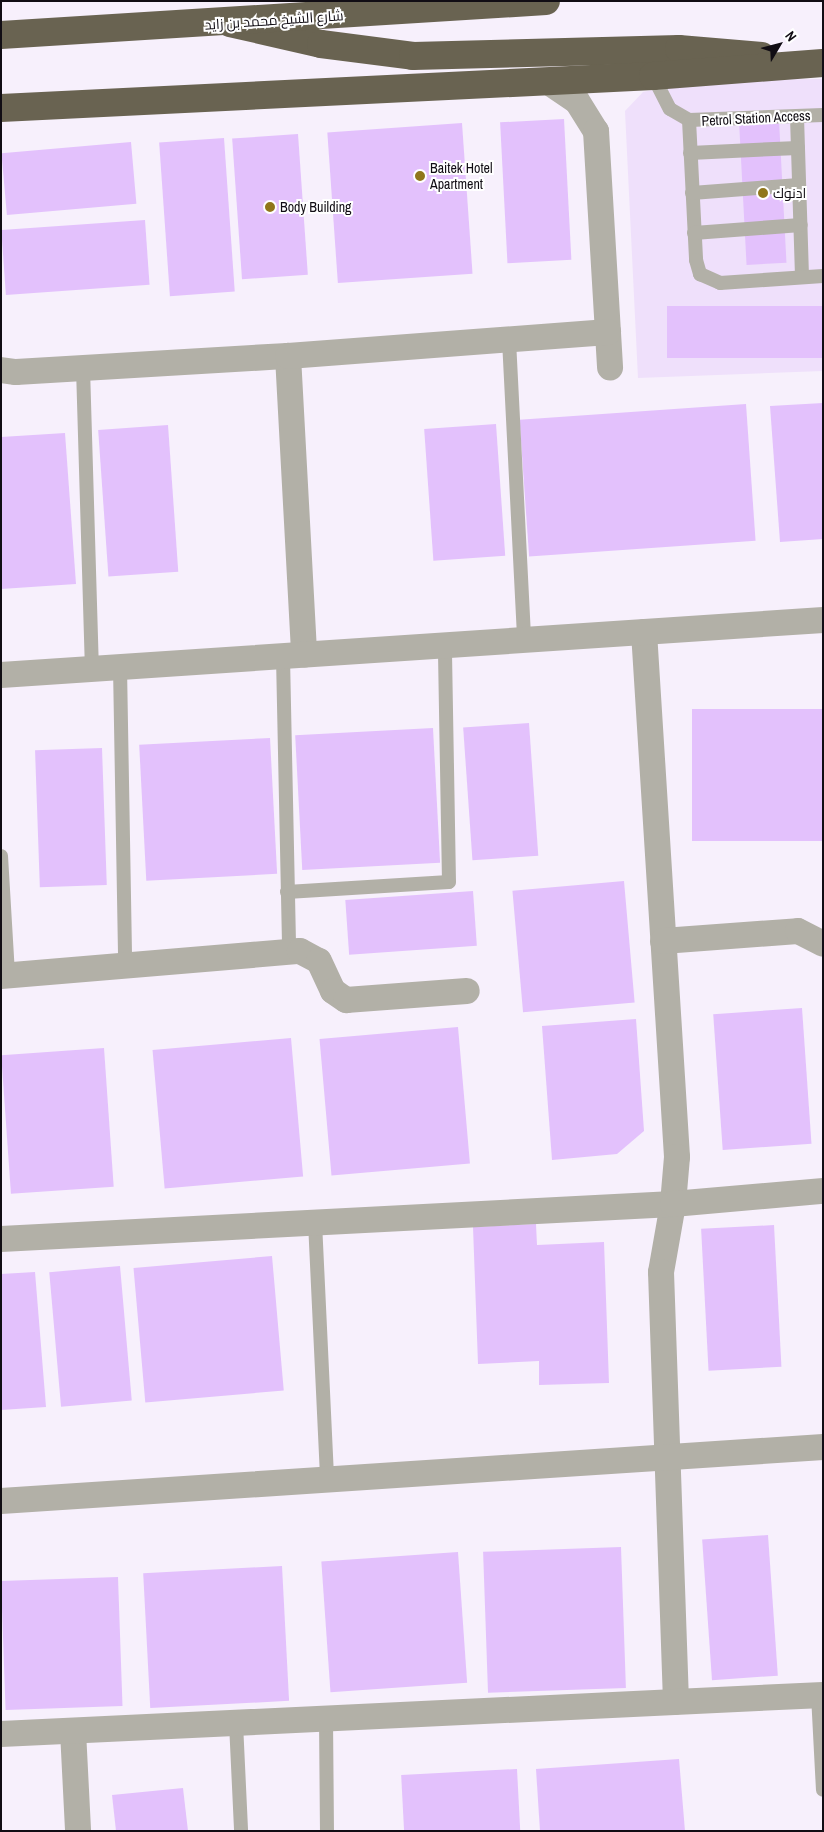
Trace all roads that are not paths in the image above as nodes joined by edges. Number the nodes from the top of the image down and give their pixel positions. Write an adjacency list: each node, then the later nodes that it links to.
1 (546, 1): 2 (highway, شارع الشيخ محمد بن زايد)
2 (230, 23): 3 (highway, شارع الشيخ محمد بن زايد); 4 (highway)
3 (1, 35)
4 (818, 64): 5 (highway)
5 (652, 76): 6 (highway); 10 (lane, Petrol Station Access)
6 (547, 81): 7 (highway); 19 (street)
7 (1, 108)
8 (823, 116): 9 (lane, Petrol Station Access)
9 (797, 117): 10 (lane, Petrol Station Access); 11 (lane)
10 (689, 120): 12 (lane)
11 (798, 148): 12 (lane); 13 (lane)
12 (690, 153): 14 (lane)
13 (799, 184): 14 (lane); 15 (lane)
14 (692, 193): 16 (lane)
15 (800, 224): 16 (lane); 18 (lane)
16 (694, 233): 18 (lane)
17 (823, 276): 18 (lane)
18 (802, 277)
19 (608, 332): 20 (street); 23 (street)
20 (509, 340): 21 (street); 27 (lane)
21 (288, 356): 22 (street); 29 (street)
22 (83, 368): 24 (street); 31 (lane)
23 (610, 368)
24 (1, 370)
25 (823, 620): 26 (street)
26 (644, 632): 27 (street); 35 (street)
27 (524, 640): 28 (street)
28 (446, 646): 29 (street); 34 (lane)
29 (293, 656): 30 (street); 34 (lane)
30 (120, 667): 31 (street); 38 (lane)
31 (92, 669): 32 (street)
32 (1, 675)
33 (1, 856): 39 (lane)
34 (288, 892): 37 (lane)
35 (663, 941): 36 (street); 43 (street)
36 (823, 944)
37 (289, 951): 38 (street); 40 (street)
38 (125, 965): 39 (street)
39 (4, 975)
40 (467, 991)
41 (823, 1191): 42 (street); 43 (street)
42 (823, 1199)
43 (673, 1204): 44 (street); 47 (street)
44 (315, 1222): 45 (street); 48 (lane)
45 (1, 1239)
46 (823, 1446): 47 (street)
47 (666, 1458): 48 (street); 51 (street)
48 (327, 1480): 49 (street)
49 (1, 1501)
50 (820, 1695): 51 (street); 56 (lane)
51 (676, 1702): 52 (street)
52 (326, 1718): 53 (street); 59 (lane)
53 (236, 1723): 54 (street); 58 (lane)
54 (73, 1731): 55 (street); 57 (street)
55 (1, 1734)
56 (823, 1790)
57 (78, 1831)
58 (241, 1831)
59 (327, 1831)

